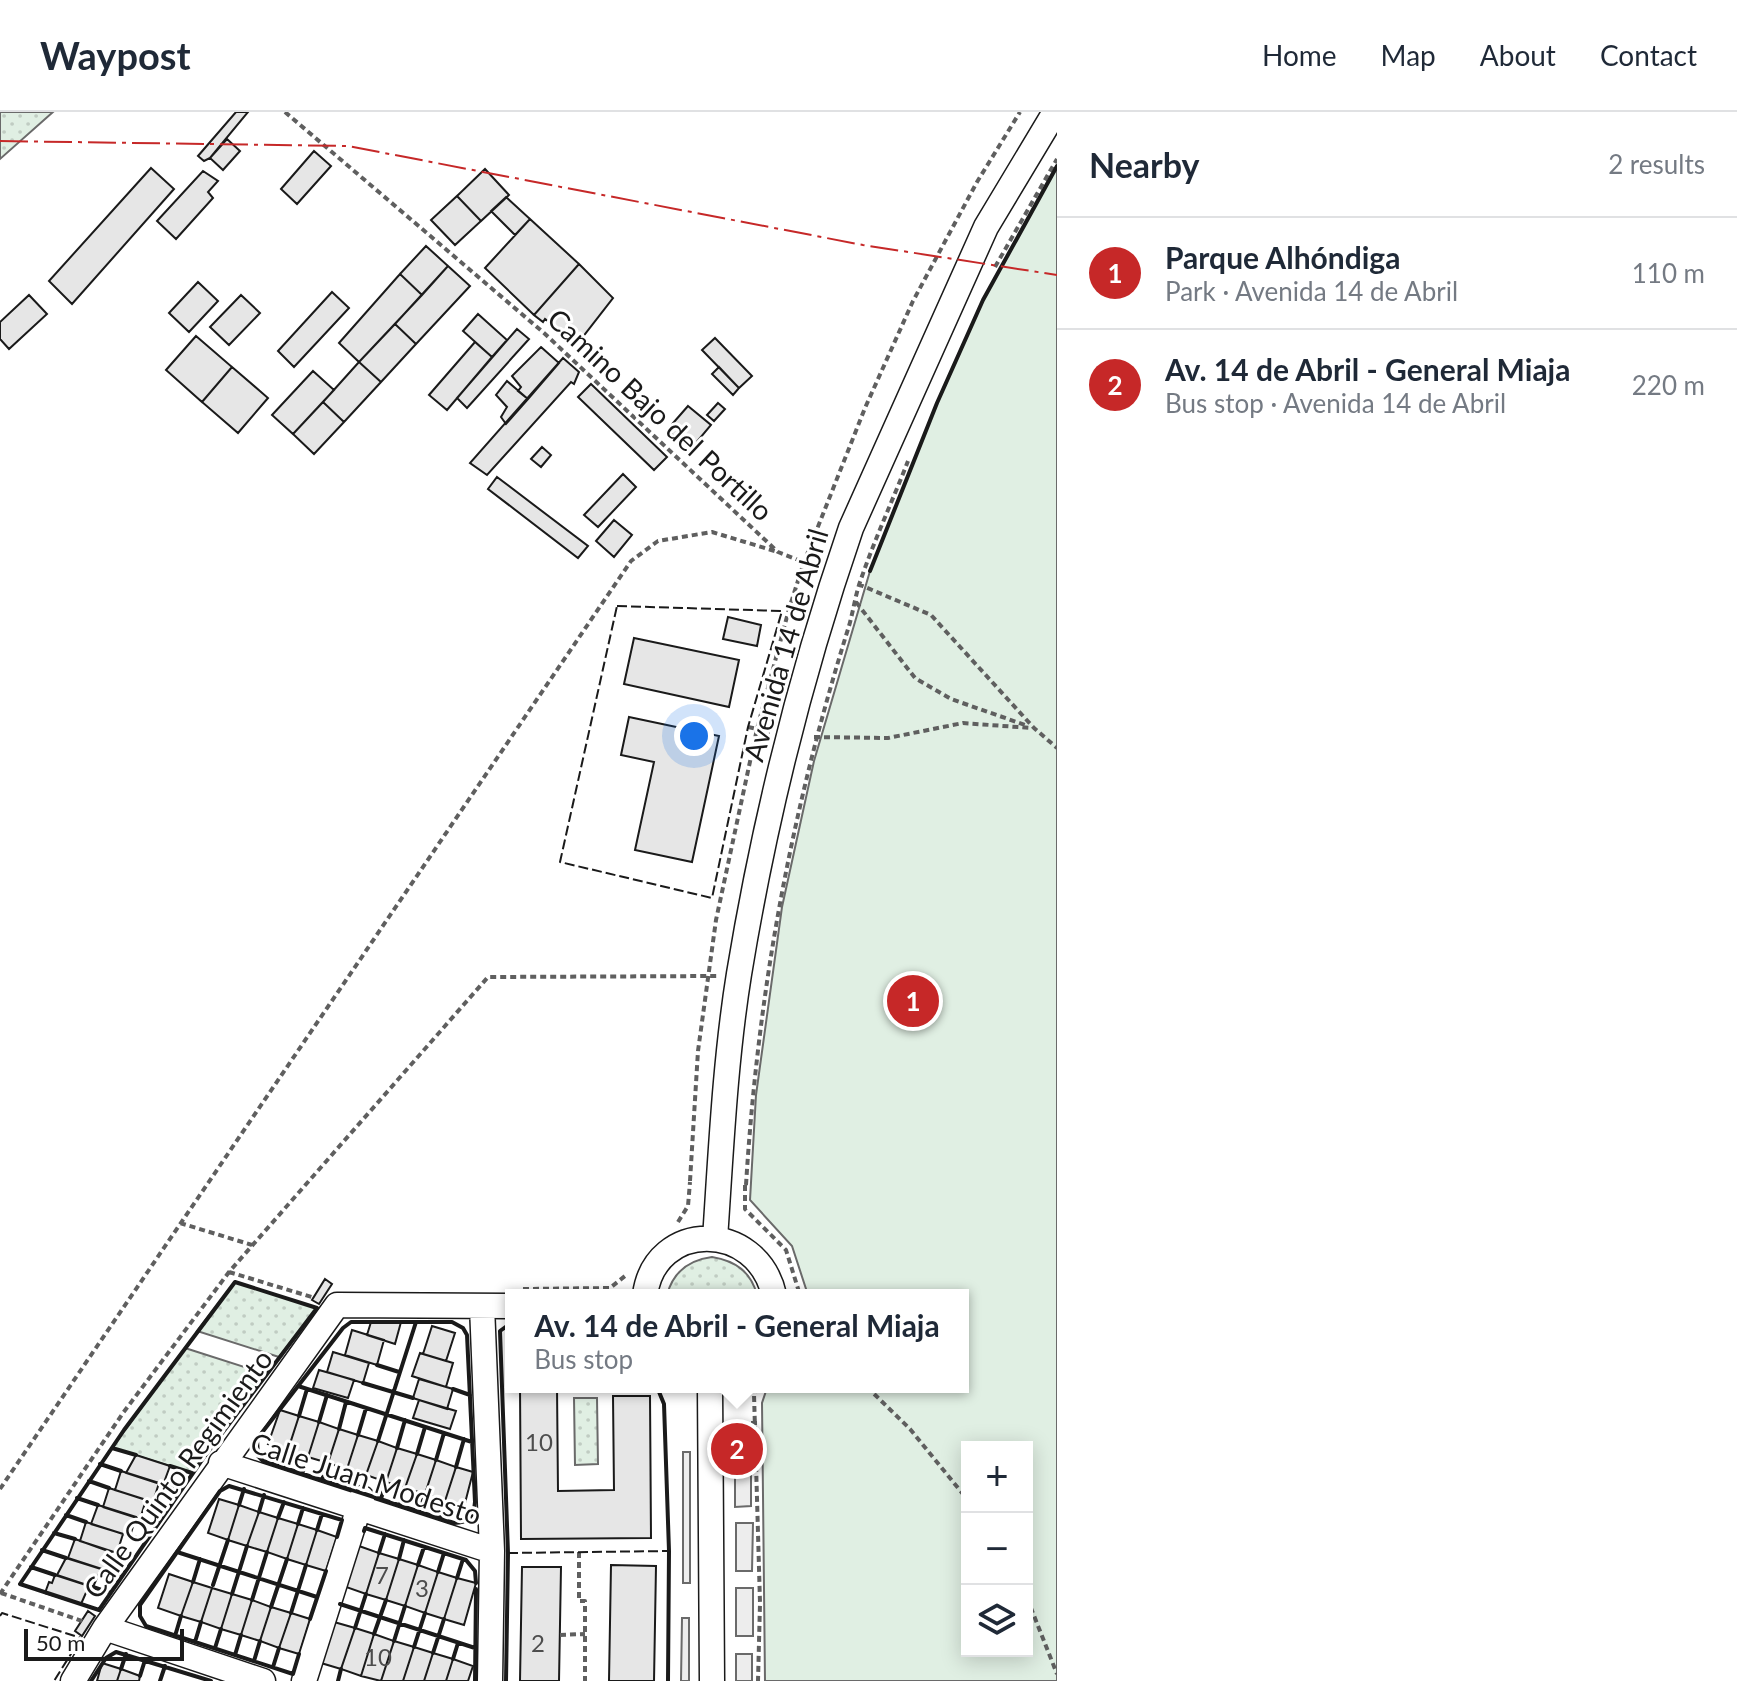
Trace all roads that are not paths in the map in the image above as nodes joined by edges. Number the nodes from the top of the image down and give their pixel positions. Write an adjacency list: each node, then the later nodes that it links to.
1 (1055, 112): 2 (street, Avenida 14 de Abril)
2 (715, 1239): 3 (street); 4 (street)
3 (646, 1289)
4 (772, 1289)
5 (505, 1300): 6 (street)
6 (482, 1306): 8 (street, Calle Quinto Regimiento); 10 (street)
7 (710, 1393): 16 (street)
8 (221, 1463): 9 (street, Calle Juan Modesto); 11 (street, Calle Quinto Regimiento)
9 (361, 1504): 10 (street, Calle Juan Modesto); 14 (street)
10 (492, 1551): 15 (street)
11 (105, 1628): 12 (street, Calle Quinto Regimiento); 13 (street)
12 (73, 1681)
13 (263, 1681)
14 (304, 1681)
15 (490, 1681)
16 (712, 1681)

